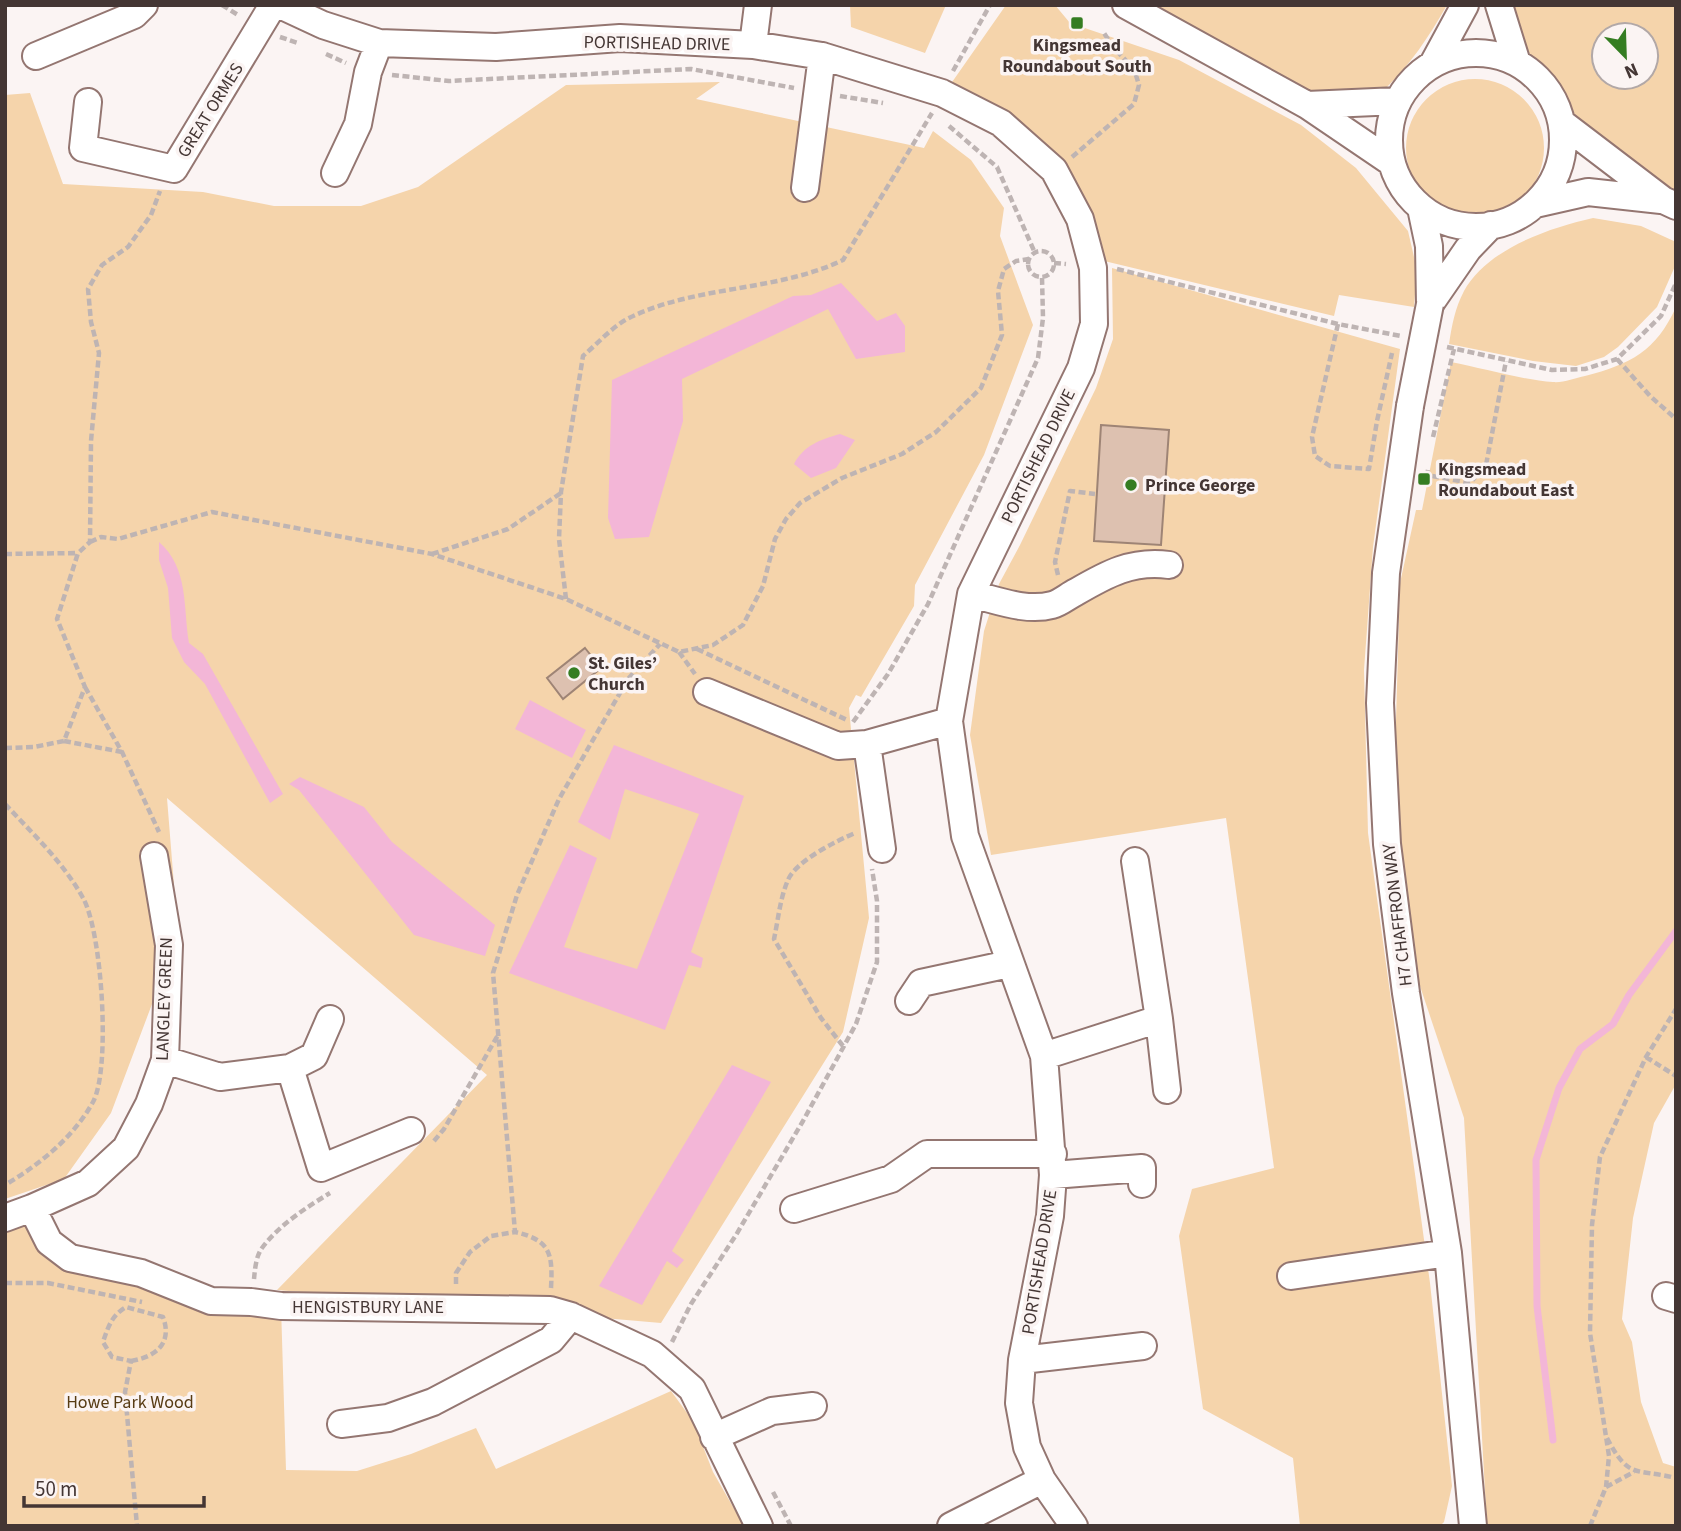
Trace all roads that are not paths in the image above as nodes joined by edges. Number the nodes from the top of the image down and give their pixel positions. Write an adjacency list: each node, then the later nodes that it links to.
1 (144, 5): 11 (street)
2 (273, 5): 16 (street, GREAT ORMES)
3 (280, 5): 8 (street, PORTISHEAD DRIVE)
4 (758, 5): 10 (street)
5 (1126, 5): 17 (street)
6 (1465, 5): 14 (street)
7 (1500, 5): 13 (street)
8 (327, 15): 9 (street, PORTISHEAD DRIVE)
9 (379, 43): 10 (street, PORTISHEAD DRIVE); 20 (street)
10 (753, 45): 12 (street, PORTISHEAD DRIVE)
11 (36, 56)
12 (822, 57): 21 (street); 28 (street, PORTISHEAD DRIVE)
13 (1517, 63): 14 (street); 18 (street)
14 (1433, 64): 15 (street)
15 (1398, 101): 17 (street); 19 (street)
16 (88, 102)
17 (1307, 105): 19 (street)
18 (1562, 123): 22 (street); 23 (street)
19 (1391, 162): 24 (street)
20 (335, 173)
21 (805, 188)
22 (1669, 203): 23 (street)
23 (1535, 204): 25 (street)
24 (1421, 208): 25 (street); 26 (street, H7 CHAFFRON WAY)
25 (1491, 225): 26 (street, H7 CHAFFRON WAY)
26 (1430, 304): 49 (street, H7 CHAFFRON WAY, bridge)
27 (1169, 565): 28 (street)
28 (971, 594): 30 (street, PORTISHEAD DRIVE)
29 (707, 692): 31 (street)
30 (949, 721): 31 (street); 35 (street, PORTISHEAD DRIVE)
31 (859, 737): 32 (street)
32 (873, 848)
33 (154, 856): 40 (street, LANGLEY GREEN)
34 (1135, 861): 38 (street)
35 (1009, 964): 36 (street); 39 (street, PORTISHEAD DRIVE)
36 (909, 1001)
37 (330, 1019): 41 (street)
38 (1159, 1020): 39 (street); 42 (street)
39 (1044, 1056): 44 (street, PORTISHEAD DRIVE)
40 (165, 1060): 41 (street); 46 (street, LANGLEY GREEN)
41 (290, 1068): 43 (street)
42 (1167, 1090)
43 (411, 1130)
44 (1053, 1164): 45 (street); 47 (street); 53 (street, PORTISHEAD DRIVE)
45 (1142, 1184)
46 (32, 1208): 48 (street); 51 (street, HENGISTBURY LANE)
47 (794, 1209)
48 (5, 1218)
49 (1448, 1253): 50 (street); 61 (street, H7 CHAFFRON WAY)
50 (1291, 1276)
51 (561, 1313): 55 (street); 56 (street, HENGISTBURY LANE)
52 (1143, 1346): 53 (street)
53 (1022, 1360): 57 (street, PORTISHEAD DRIVE)
54 (814, 1408): 56 (street)
55 (341, 1424)
56 (714, 1437): 58 (street, HENGISTBURY LANE)
57 (1042, 1479): 59 (street); 60 (street, PORTISHEAD DRIVE)
58 (759, 1526)
59 (951, 1526)
60 (1074, 1526)
61 (1473, 1526)

